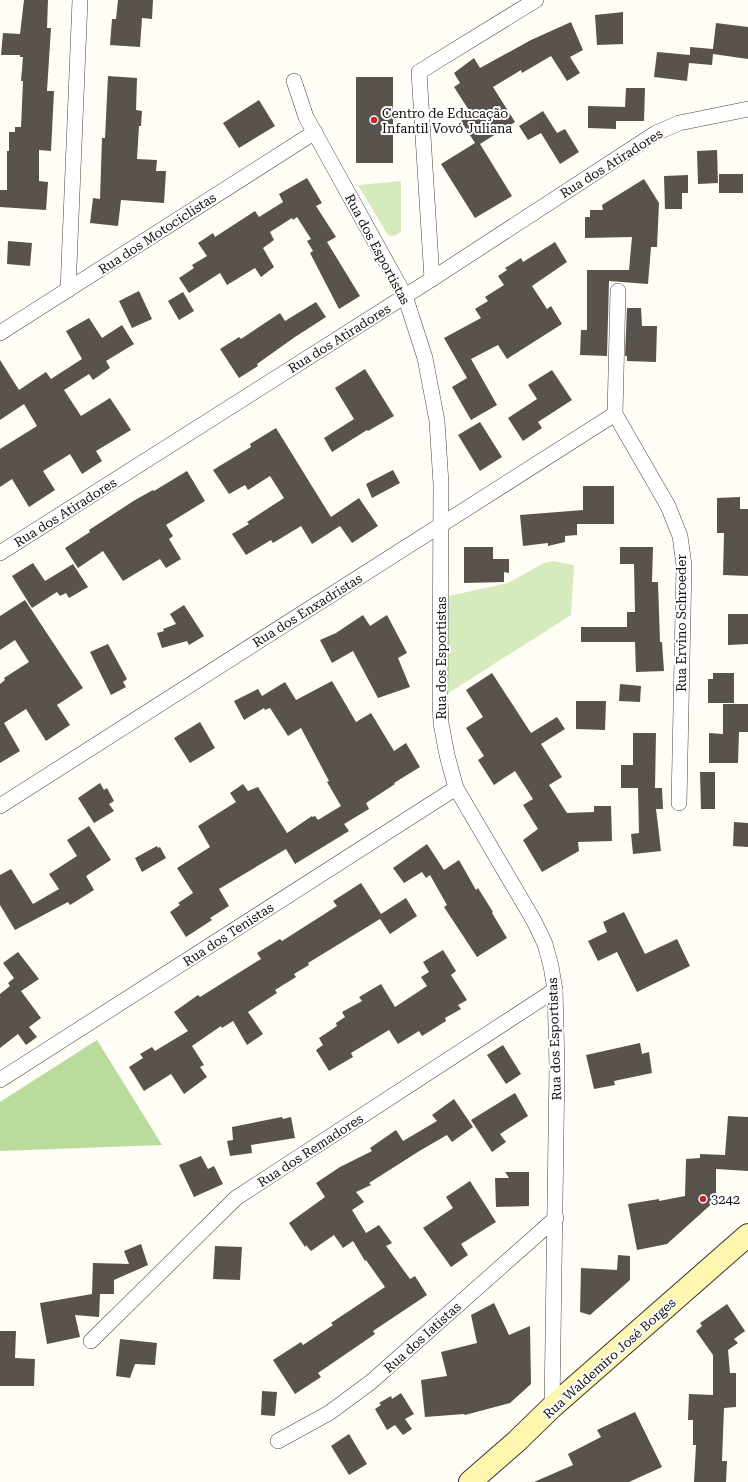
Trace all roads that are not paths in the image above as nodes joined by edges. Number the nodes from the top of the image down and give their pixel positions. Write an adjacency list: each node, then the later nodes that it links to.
1 (80, 0): 7 (street)
2 (536, 0): 6 (street)
3 (294, 82): 5 (street, Rua dos Esportistas)
4 (748, 109): 6 (street, Rua dos Atiradores)
5 (315, 132): 7 (street, Rua dos Motociclistas); 9 (street, Rua dos Esportistas)
6 (432, 279): 9 (street, Rua dos Atiradores)
7 (68, 290): 10 (street, Rua dos Motociclistas)
8 (618, 291): 11 (street)
9 (405, 296): 12 (street, Rua dos Esportistas); 13 (street, Rua dos Atiradores)
10 (0, 333)
11 (615, 414): 12 (street, Rua dos Enxadristas); 15 (street, Rua Ervino Schroeder)
12 (442, 524): 14 (street, Rua dos Esportistas); 16 (street, Rua dos Enxadristas)
13 (0, 554)
14 (456, 788): 17 (street, Rua dos Esportistas); 18 (street, Rua dos Tenistas)
15 (679, 803)
16 (0, 806)
17 (555, 990): 19 (street, Rua dos Esportistas); 21 (street, Rua dos Remadores)
18 (0, 1080)
19 (556, 1218): 22 (street, Rua dos Esportistas); 23 (street, Rua dos Iatistas)
20 (748, 1235): 22 (main road, Rua Waldemiro José Borges)
21 (90, 1342)
22 (552, 1408): 24 (main road, Rua Waldemiro José Borges)
23 (278, 1441)
24 (470, 1482)

